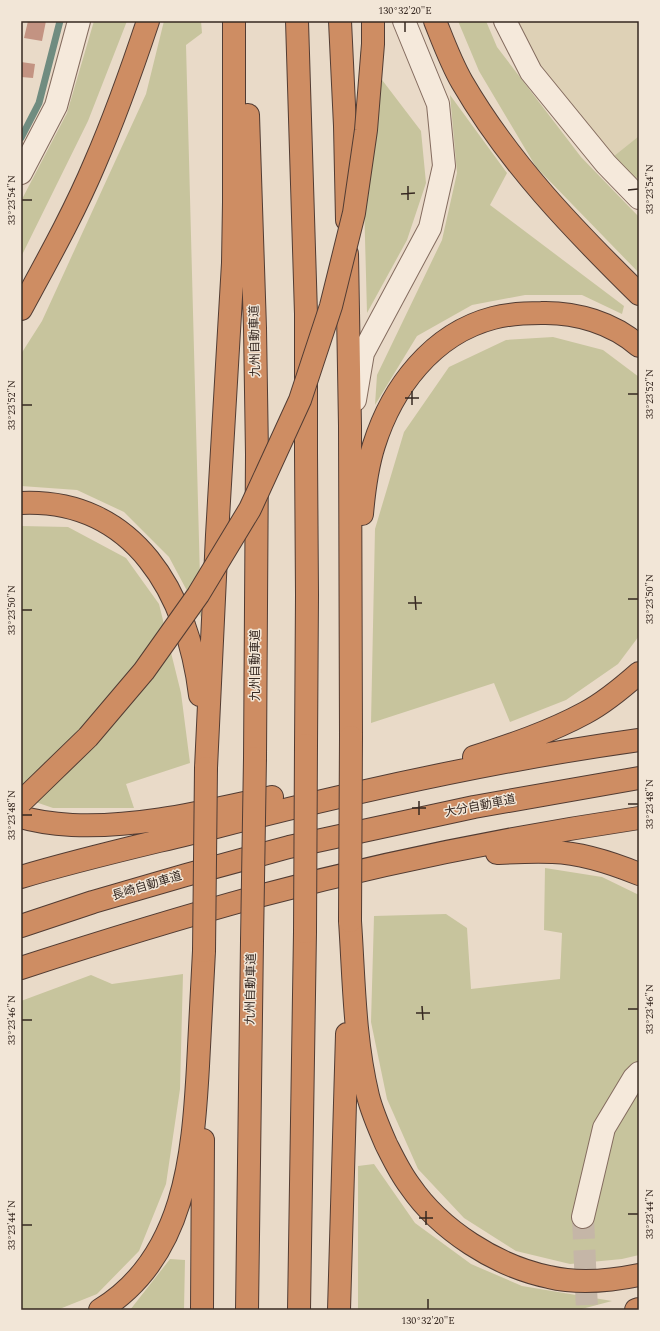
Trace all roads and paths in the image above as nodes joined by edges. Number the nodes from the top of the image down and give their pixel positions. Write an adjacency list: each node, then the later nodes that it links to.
1 (79, 21): 11 (street)
2 (148, 21): 14 (highway)
3 (234, 21): 23 (highway)
4 (245, 21): 48 (highway, 九州自動車道, bridge)
5 (297, 21): 49 (highway, bridge)
6 (340, 21): 16 (highway)
7 (373, 21): 26 (highway, bridge)
8 (404, 21): 16 (street)
9 (435, 21): 13 (highway)
10 (505, 21): 12 (street)
11 (21, 173)
12 (639, 198)
13 (639, 294)
14 (21, 309)
15 (639, 346): 20 (highway)
16 (350, 426): 20 (highway)
17 (21, 503): 23 (highway)
18 (639, 673): 22 (highway)
19 (639, 726): 22 (highway)
20 (351, 737): 36 (highway, bridge)
21 (639, 740): 25 (highway)
22 (490, 752): 25 (highway); 27 (highway)
23 (206, 768): 39 (highway, bridge)
24 (639, 778): 30 (highway, 大分自動車道)
25 (388, 785): 29 (highway)
26 (21, 802)
27 (21, 817)
28 (639, 818): 31 (highway)
29 (129, 849): 32 (highway); 34 (highway)
30 (275, 851): 37 (highway, 長崎自動車道)
31 (420, 857): 35 (highway); 38 (highway)
32 (21, 871)
33 (639, 874): 35 (highway)
34 (21, 877)
35 (263, 904): 38 (highway); 41 (highway)
36 (350, 921): 44 (highway); 50 (highway)
37 (21, 926)
38 (82, 948): 40 (highway)
39 (204, 951): 46 (highway); 47 (highway)
40 (21, 968)
41 (21, 980)
42 (639, 1073): 43 (street)
43 (583, 1217)
44 (639, 1275)
45 (639, 1309): 51 (highway)
46 (100, 1310)
47 (202, 1310)
48 (247, 1310)
49 (299, 1310)
50 (339, 1310)
51 (636, 1310)

